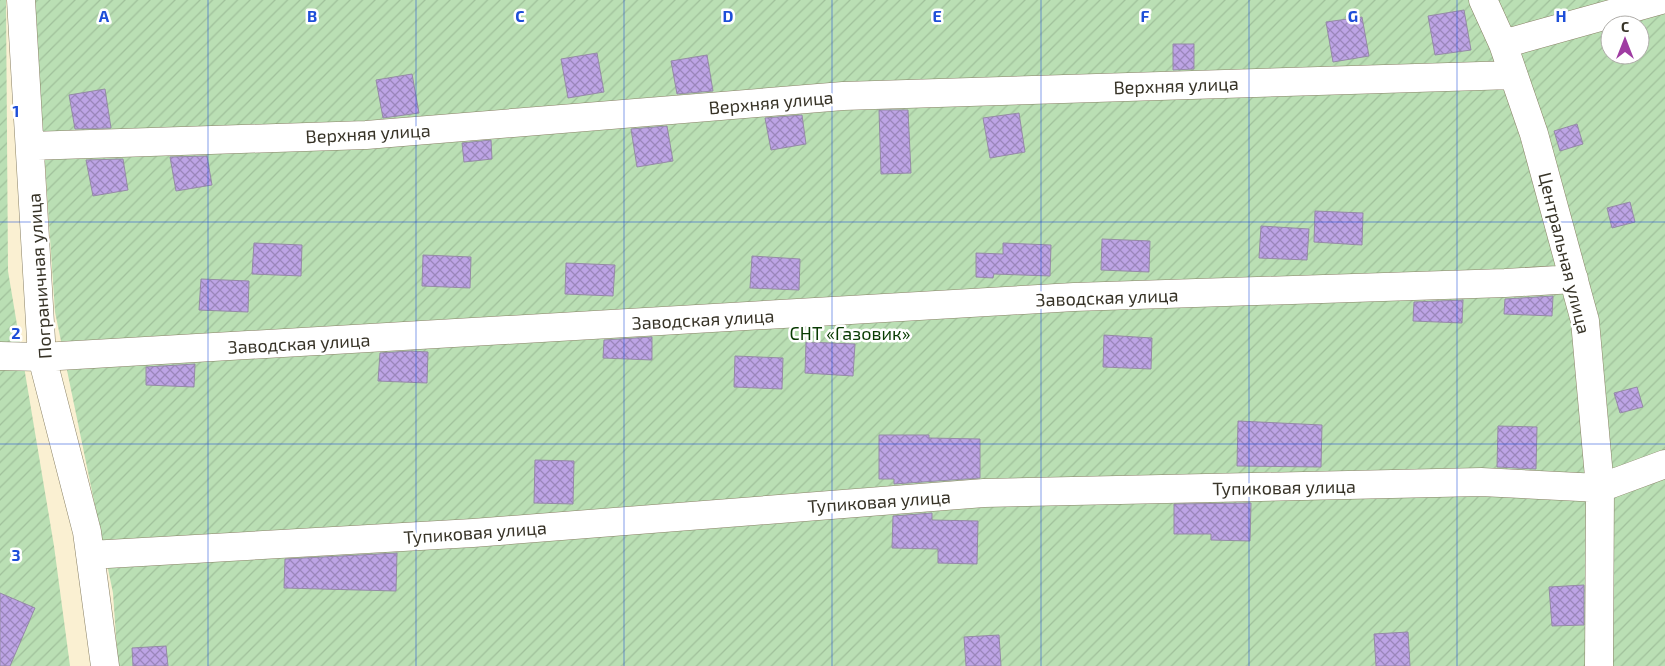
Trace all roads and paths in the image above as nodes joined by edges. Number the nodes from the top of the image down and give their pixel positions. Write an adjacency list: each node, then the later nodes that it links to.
1 (21, 0): 6 (street, Пограничная улица)
2 (1482, 0): 4 (street, Центральная улица)
3 (1661, 0): 4 (street)
4 (1502, 44): 5 (street, Центральная улица)
5 (1513, 75): 6 (street, Верхняя улица); 7 (street, Центральная улица)
6 (30, 146): 9 (street, Пограничная улица)
7 (1574, 279): 9 (street, Заводская улица); 11 (street, Центральная улица)
8 (0, 356): 9 (street, Заводская улица)
9 (42, 358): 12 (street, Пограничная улица)
10 (1665, 464): 11 (street, Тупиковая улица)
11 (1600, 488): 12 (street, Тупиковая улица); 14 (street, Центральная улица)
12 (90, 555): 13 (street, Пограничная улица)
13 (105, 666)
14 (1599, 666)

